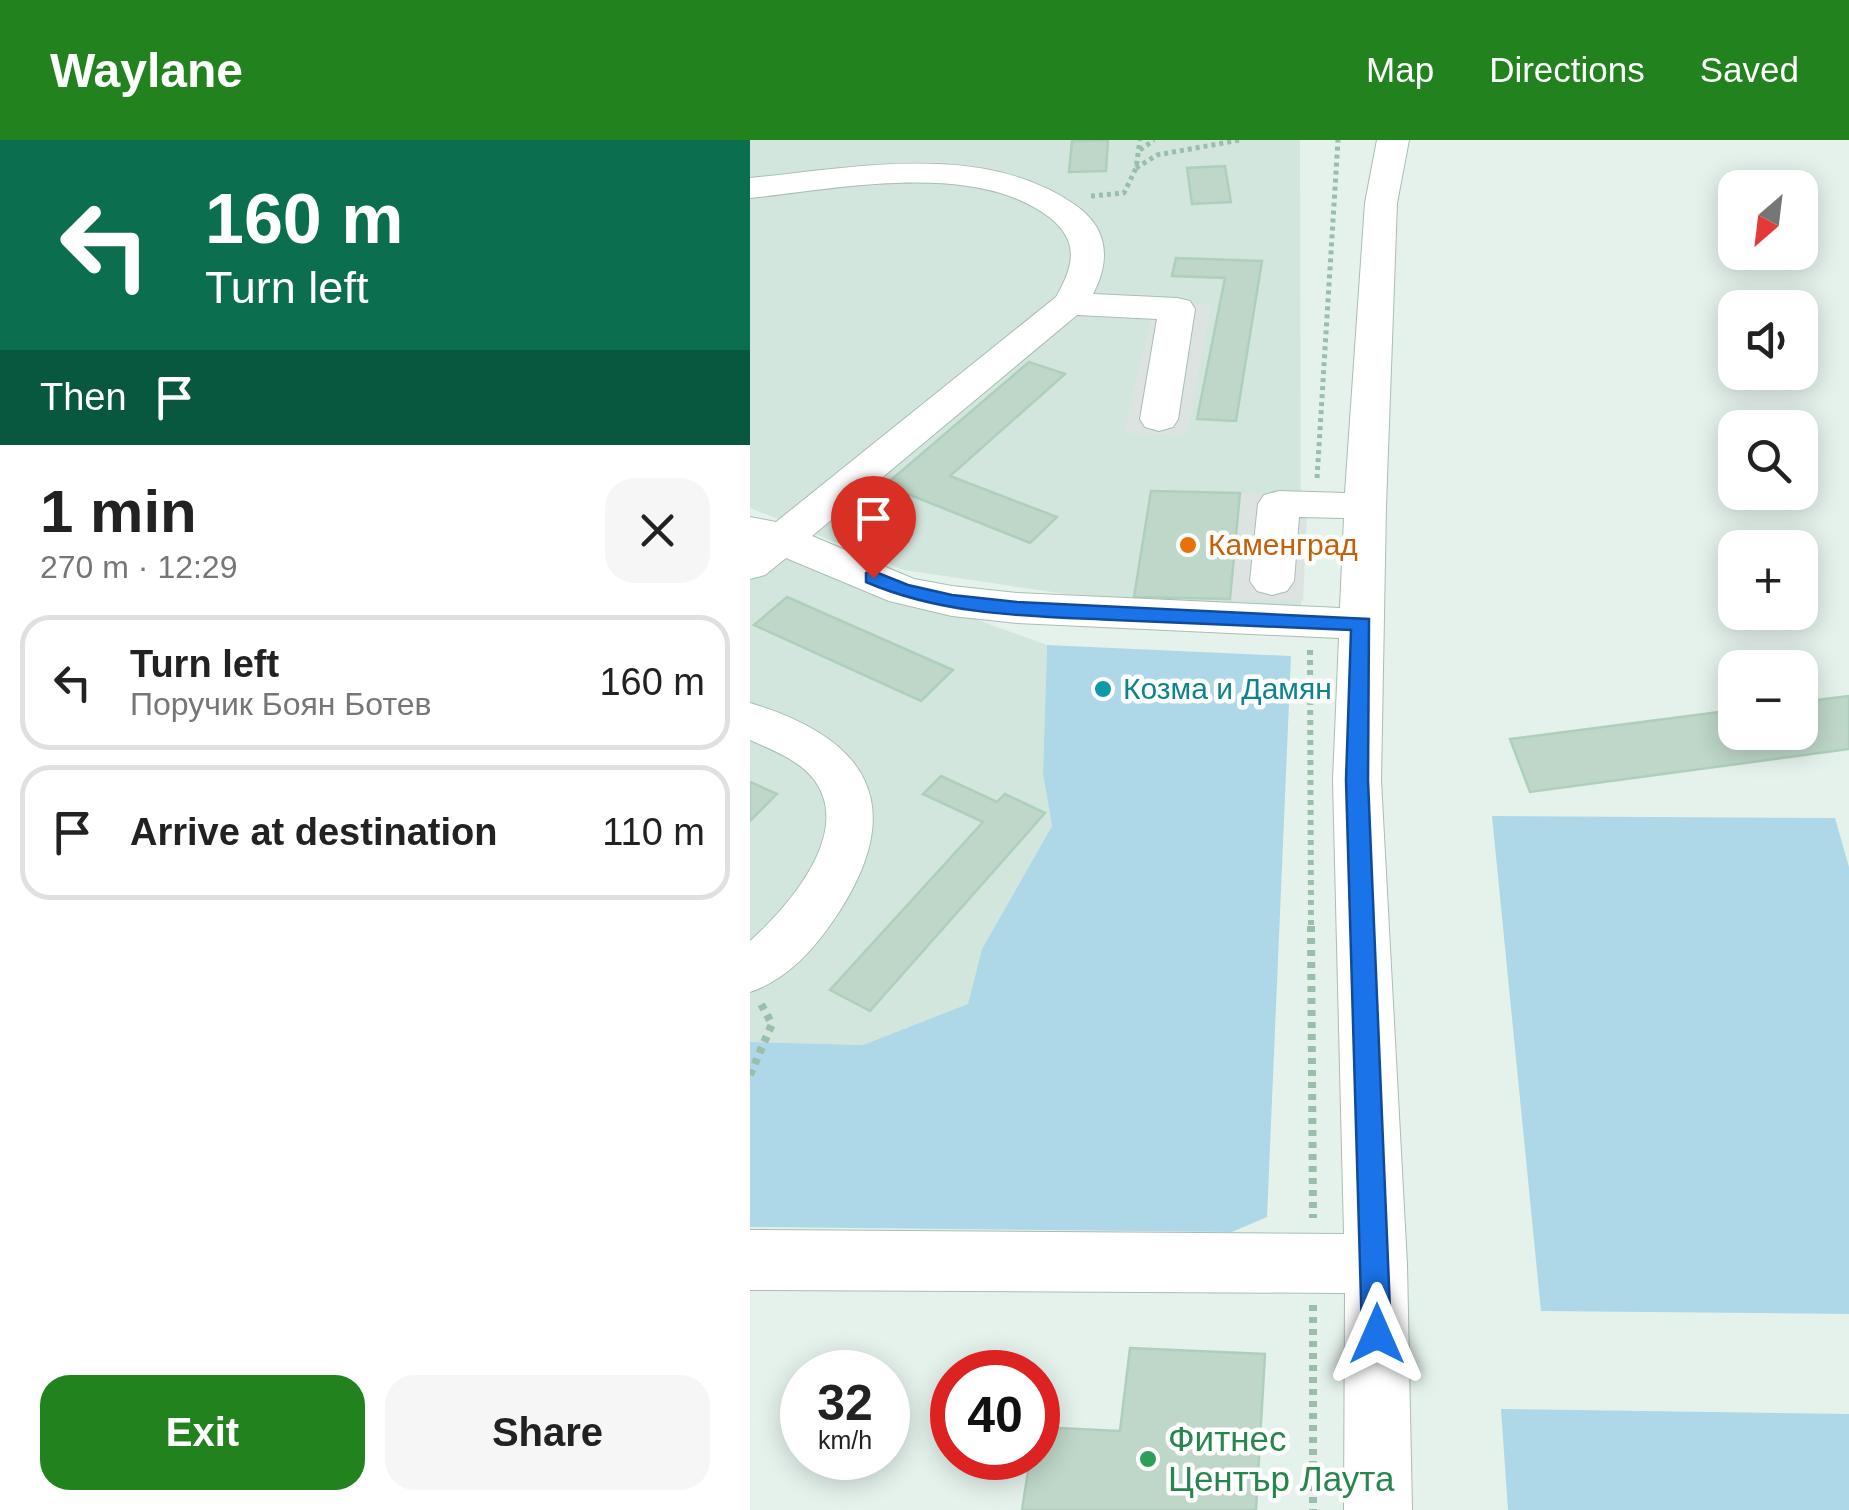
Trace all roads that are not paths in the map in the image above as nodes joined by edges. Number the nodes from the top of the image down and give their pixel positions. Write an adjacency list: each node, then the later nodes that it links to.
1 (920, 140): 4 (street)
2 (1370, 140): 6 (street)
3 (1393, 140): 6 (street)
4 (916, 176): 5 (street); 7 (street)
5 (750, 188)
6 (1381, 203): 9 (street)
7 (1069, 304): 8 (street); 10 (street)
8 (1160, 420)
9 (1365, 506): 11 (street); 12 (street)
10 (761, 544): 12 (street)
11 (1272, 581)
12 (1362, 624): 16 (street)
13 (750, 720): 14 (street)
14 (751, 979)
15 (750, 1260): 16 (street)
16 (1376, 1264): 17 (street)
17 (1378, 1510)

